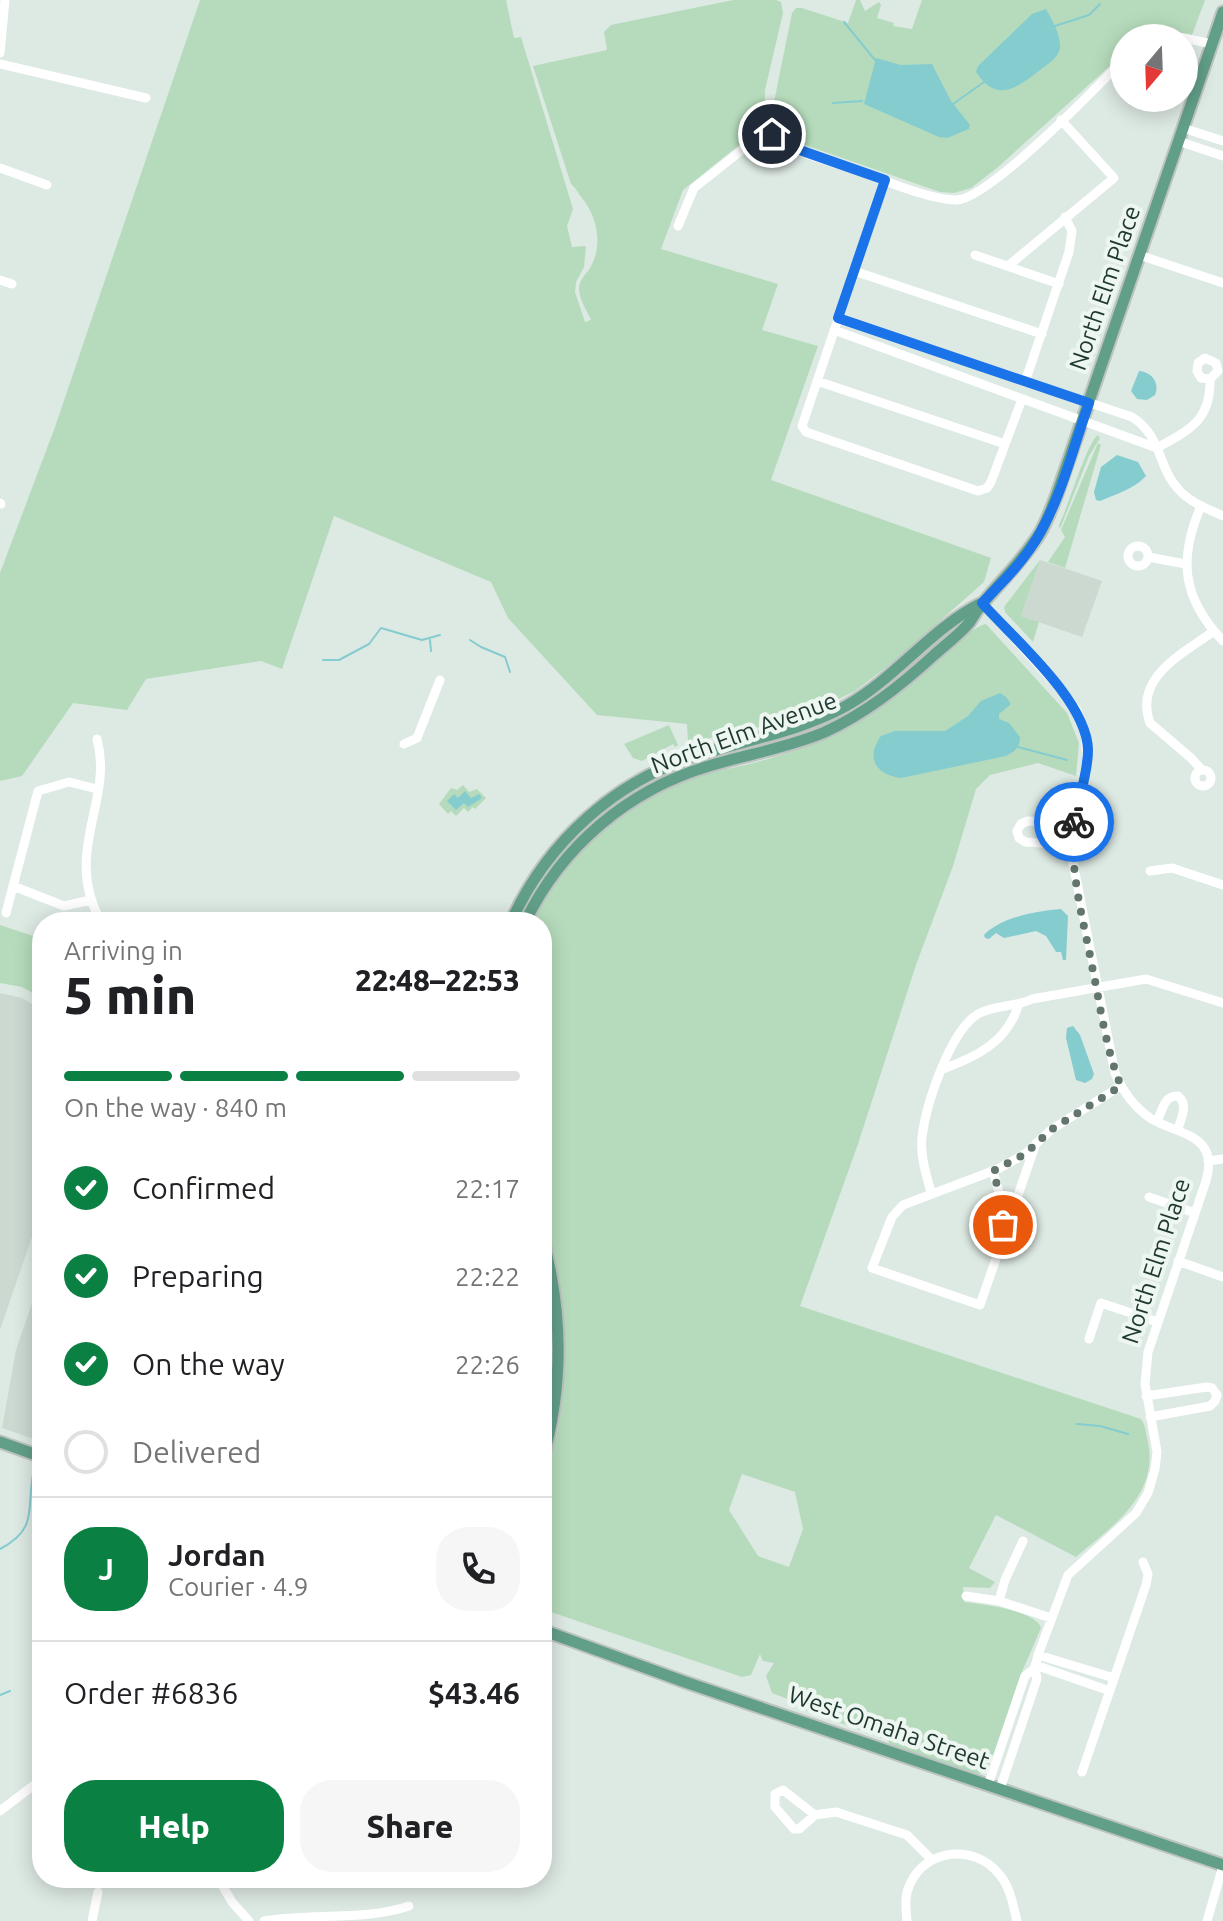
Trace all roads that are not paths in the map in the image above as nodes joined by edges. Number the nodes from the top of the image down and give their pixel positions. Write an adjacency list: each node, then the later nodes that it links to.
1 (5, 0): 5 (street)
2 (1223, 12): 4 (main road, North Elm Place)
3 (1198, 41): 4 (street)
4 (1212, 44): 10 (main road, North Elm Place)
5 (0, 53)
6 (0, 64): 8 (street)
7 (1110, 73): 9 (street)
8 (146, 98)
9 (1061, 120): 15 (street); 17 (street)
10 (1183, 128): 11 (main road, North Elm Place); 12 (street)
11 (1178, 141): 13 (street); 20 (main road, North Elm Place)
12 (1223, 141)
13 (1223, 156)
14 (0, 168): 16 (street)
15 (885, 180): 18 (street); 22 (street)
16 (47, 185)
17 (1065, 217): 21 (street); 26 (street)
18 (678, 226)
19 (975, 255): 21 (street)
20 (1139, 255): 24 (street); 34 (main road, North Elm Place)
21 (1008, 266): 26 (street)
22 (854, 271): 27 (street); 29 (street)
23 (0, 280): 25 (street)
24 (1223, 283)
25 (12, 284)
26 (1059, 284): 29 (street)
27 (838, 318): 28 (street); 32 (street)
28 (834, 330): 31 (street); 33 (street)
29 (1042, 334): 32 (street)
30 (1210, 379): 37 (street)
31 (817, 381): 36 (street); 36 (street)
32 (1025, 382): 34 (street)
33 (1022, 399): 35 (street); 36 (street)
34 (1089, 403): 35 (main road, North Elm Place); 37 (street)
35 (1083, 420): 37 (street); 42 (main road, North Elm Place)
36 (1005, 444)
37 (1157, 448): 38 (street)
38 (1201, 506): 39 (street); 41 (street)
39 (1223, 516)
40 (1148, 557): 41 (street)
41 (1186, 564): 43 (street)
42 (982, 603): 49 (main road, North Elm Avenue); 51 (main road, North Elm Avenue); 52 (street, North Elm Place)
43 (1214, 631): 44 (street); 48 (street)
44 (1223, 641)
45 (440, 680): 47 (street)
46 (97, 739): 50 (street)
47 (404, 744)
48 (1202, 770)
49 (634, 783): 51 (main road); 57 (main road, North Elm Avenue)
50 (97, 789): 56 (street); 59 (street)
51 (641, 795): 58 (main road, North Elm Avenue)
52 (1074, 825): 53 (street, North Elm Place); 53 (street)
53 (1072, 845): 64 (street, North Elm Place)
54 (1150, 871): 55 (street)
55 (1223, 885)
56 (13, 886): 59 (street); 63 (street)
57 (528, 889): 58 (main road); 61 (main road, North Elm Avenue)
58 (539, 896): 62 (main road, North Elm Avenue)
59 (91, 900): 60 (street)
60 (96, 912)
61 (516, 912)
62 (530, 912)
63 (6, 913)
64 (1096, 987): 65 (street); 66 (street); 68 (street, North Elm Place)
65 (1223, 1003)
66 (1018, 1006): 67 (street); 67 (street)
67 (943, 1069): 75 (street)
68 (1121, 1086): 69 (street, North Elm Place); 71 (street)
69 (1157, 1122): 70 (street, North Elm Place); 70 (street)
70 (1178, 1129): 73 (street, North Elm Place)
71 (1036, 1143): 74 (street); 78 (street)
72 (1223, 1159): 73 (street)
73 (1208, 1161): 77 (street, North Elm Place)
74 (993, 1171): 75 (street); 78 (street)
75 (931, 1192): 78 (street)
76 (1149, 1197): 77 (street)
77 (1195, 1213): 79 (street, North Elm Place)
78 (1002, 1243)
79 (1178, 1261): 81 (street); 82 (street, North Elm Place)
80 (552, 1277): 86 (main road)
81 (1223, 1277)
82 (1158, 1322): 83 (street); 84 (street, North Elm Place)
83 (1089, 1339)
84 (1146, 1396): 85 (street, North Elm Place); 85 (street)
85 (1150, 1417): 93 (street, North Elm Place)
86 (552, 1418)
87 (0, 1442): 88 (main road)
88 (32, 1453)
89 (1023, 1541): 92 (street)
90 (1143, 1562): 96 (street)
91 (966, 1596): 92 (street)
92 (999, 1601): 93 (street)
93 (1051, 1618): 95 (street, North Elm Place)
94 (552, 1633): 100 (main road, West Omaha Street)
95 (1036, 1663): 96 (street); 97 (street); 100 (street, North Elm Place)
96 (1114, 1678): 97 (street)
97 (1110, 1691): 98 (street)
98 (1082, 1772)
99 (32, 1787): 101 (street)
100 (994, 1787): 104 (main road, West Omaha Street)
101 (0, 1811)
102 (815, 1815): 102 (street); 103 (street)
103 (934, 1859): 113 (street); 114 (street)
104 (1223, 1866): 107 (street)
105 (224, 1888): 111 (street)
106 (98, 1892): 110 (street)
107 (1210, 1905): 109 (street); 115 (street)
108 (409, 1906): 112 (street)
109 (1223, 1908)
110 (92, 1921)
111 (249, 1921)
112 (264, 1921)
113 (907, 1921)
114 (1017, 1921)
115 (1207, 1921)

